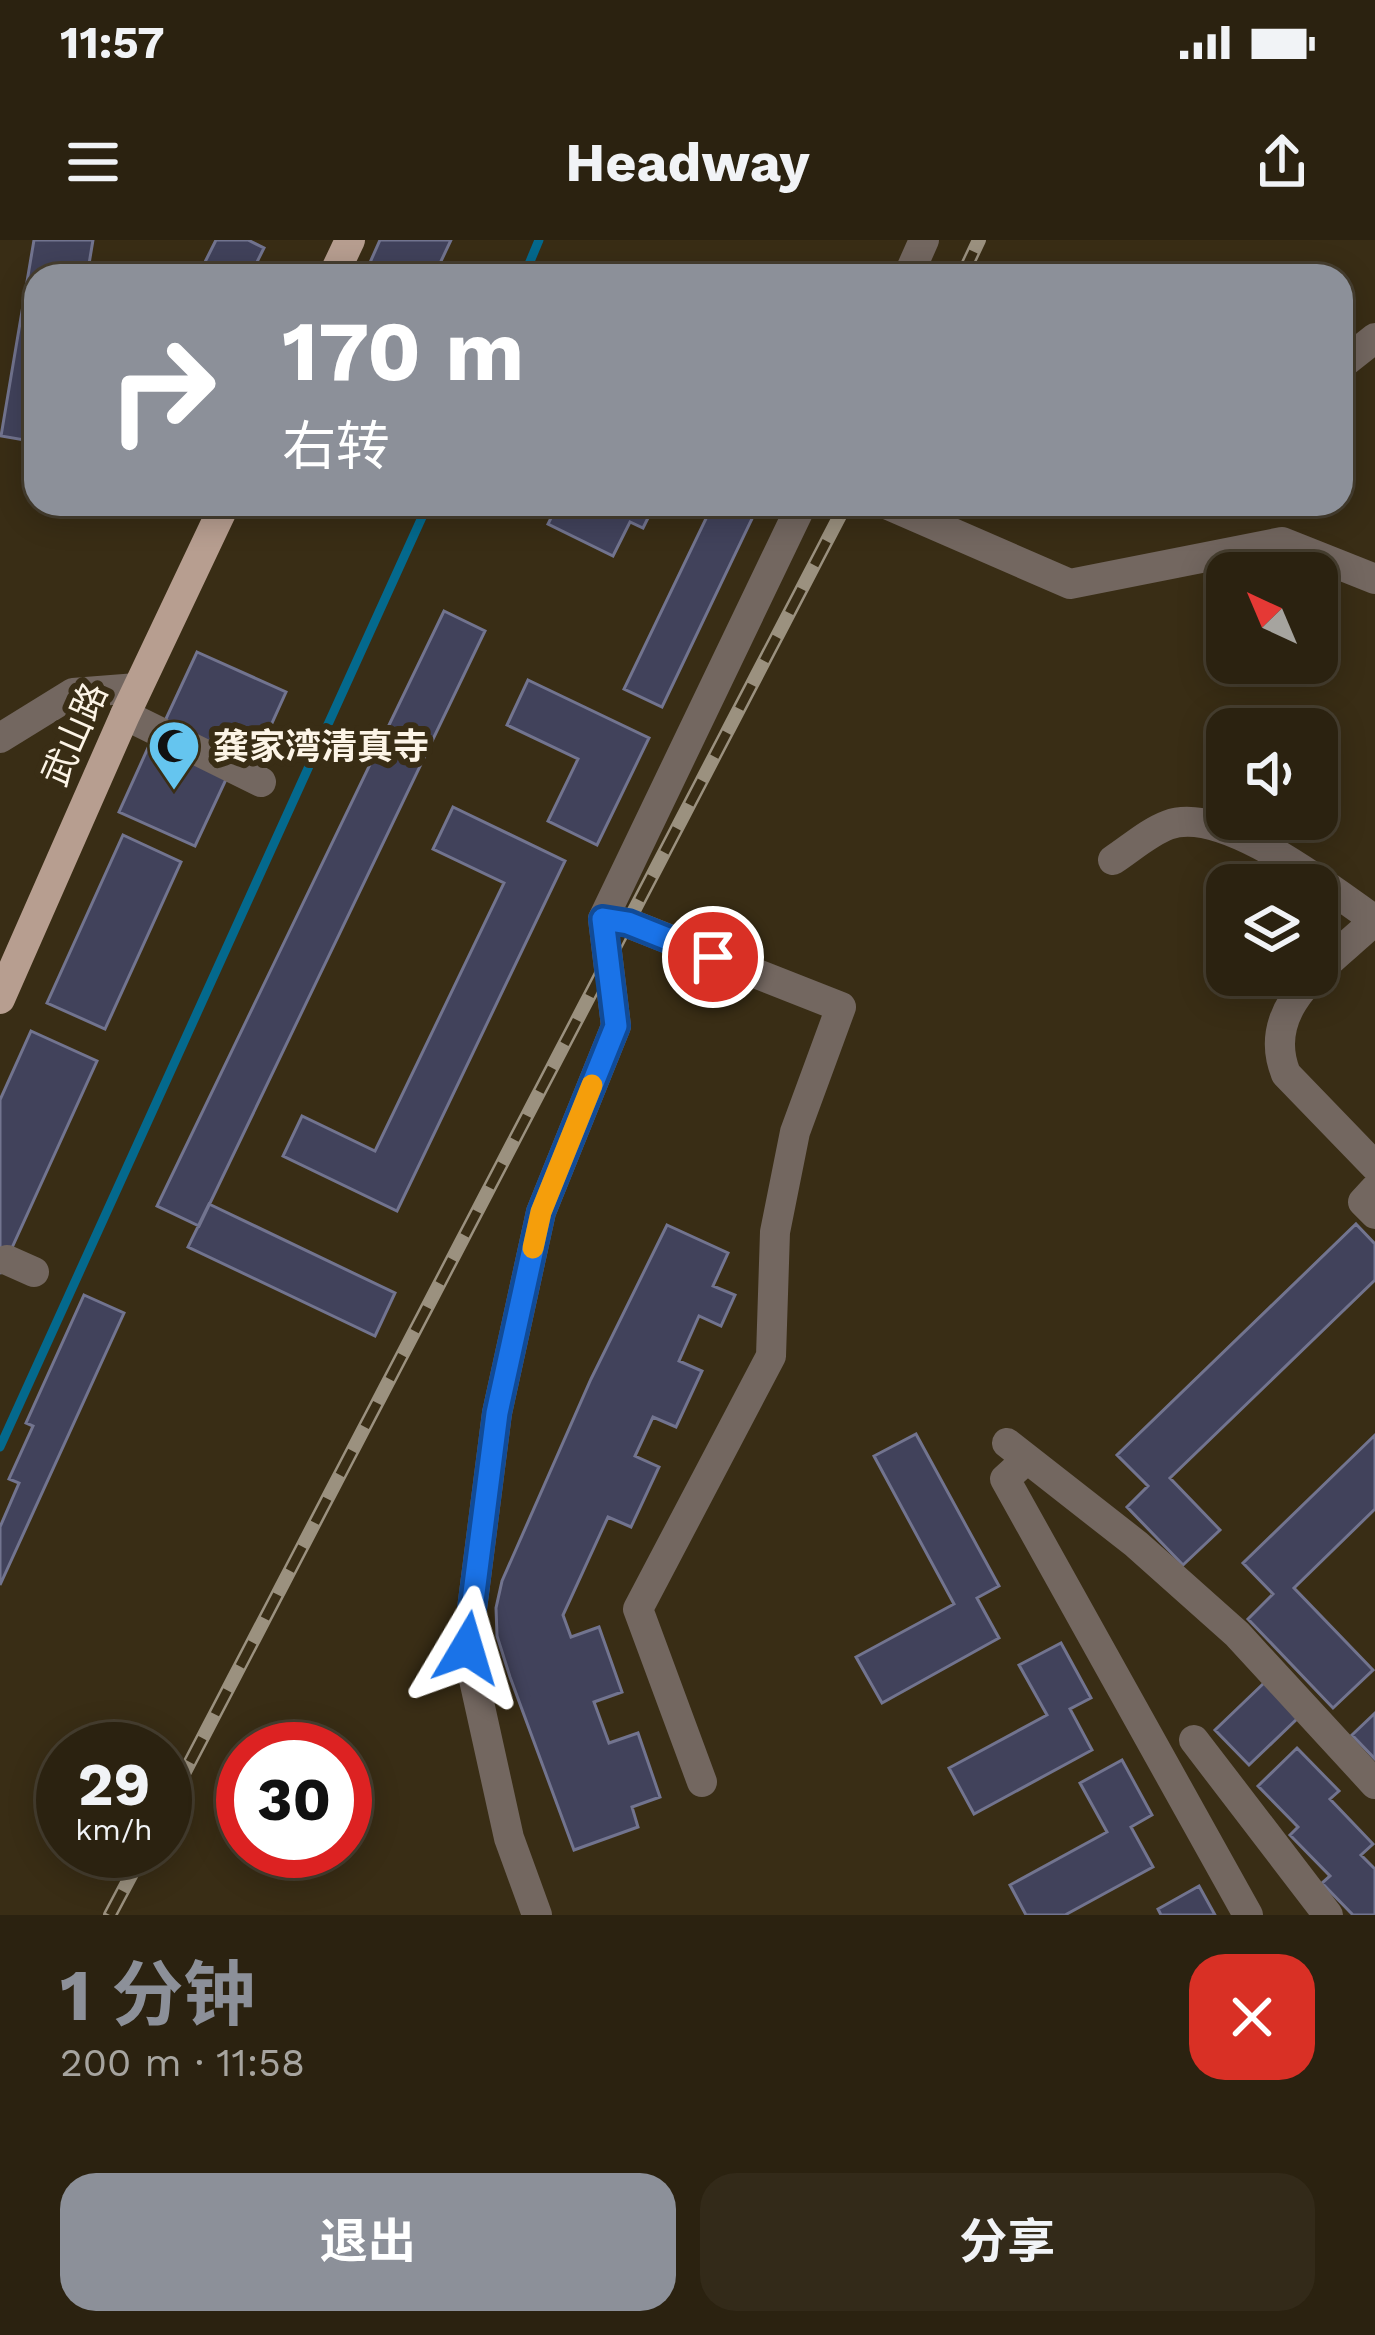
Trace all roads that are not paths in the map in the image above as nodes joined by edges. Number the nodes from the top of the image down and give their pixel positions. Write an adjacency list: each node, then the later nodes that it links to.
1 (219, 516): 5 (main road, 武山路)
2 (796, 516): 9 (street)
3 (914, 516): 4 (street)
4 (1375, 578)
5 (131, 702): 6 (street); 7 (street); 10 (main road, 武山路)
6 (0, 738)
7 (261, 782)
8 (1113, 860): 12 (street)
9 (603, 919): 16 (street); 18 (street)
10 (8, 961): 11 (main road, 武山路)
11 (0, 999)
12 (1375, 1166)
13 (1375, 1189): 14 (street)
14 (1375, 1214)
15 (1194, 1740): 20 (street)
16 (702, 1782)
17 (1375, 1784): 19 (street)
18 (537, 1915)
19 (1248, 1915)
20 (1328, 1915)

